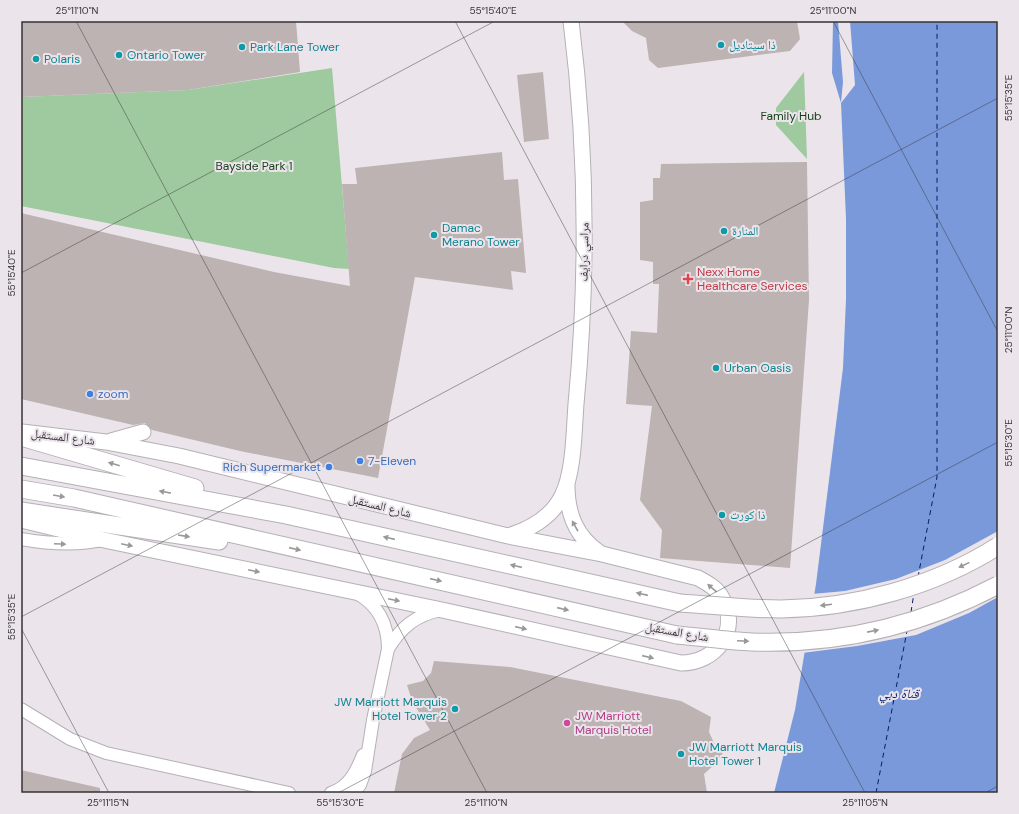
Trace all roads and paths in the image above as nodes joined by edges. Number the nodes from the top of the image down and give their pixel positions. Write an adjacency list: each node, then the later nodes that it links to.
1 (571, 21): 7 (street, مراسي درايف)
2 (21, 432): 5 (street, شارع المستقبل)
3 (143, 432): 5 (street)
4 (21, 437): 10 (main road, one-way to 4)
5 (106, 442): 12 (street, شارع المستقبل)
6 (21, 466): 10 (main road, one-way to 6)
7 (567, 482): 12 (street, مراسي درايف); 17 (street, مراسي درايف, one-way to 7)
8 (21, 488): 15 (main road, شارع المستقبل, one-way to 15)
9 (21, 511): 15 (main road, one-way to 15)
10 (286, 515): 16 (main road, one-way to 10, bridge)
11 (21, 520): 14 (street, شارع المستقبل)
12 (508, 536): 17 (street, شارع المستقبل)
13 (21, 539): 14 (street, one-way to 14)
14 (104, 540): 19 (street, شارع المستقبل, one-way to 19)
15 (277, 544): 18 (main road, شارع المستقبل, one-way to 18, bridge)
16 (998, 546)
17 (602, 554): 20 (street, شارع المستقبل, one-way to 17)
18 (998, 585)
19 (356, 592): 20 (street, شارع المستقبل, one-way to 20); 21 (street)
20 (442, 610): 21 (street)
21 (388, 649): 23 (street)
22 (21, 709): 24 (street)
23 (370, 733): 25 (street); 26 (street)
24 (284, 793)
25 (331, 793)
26 (353, 793)

